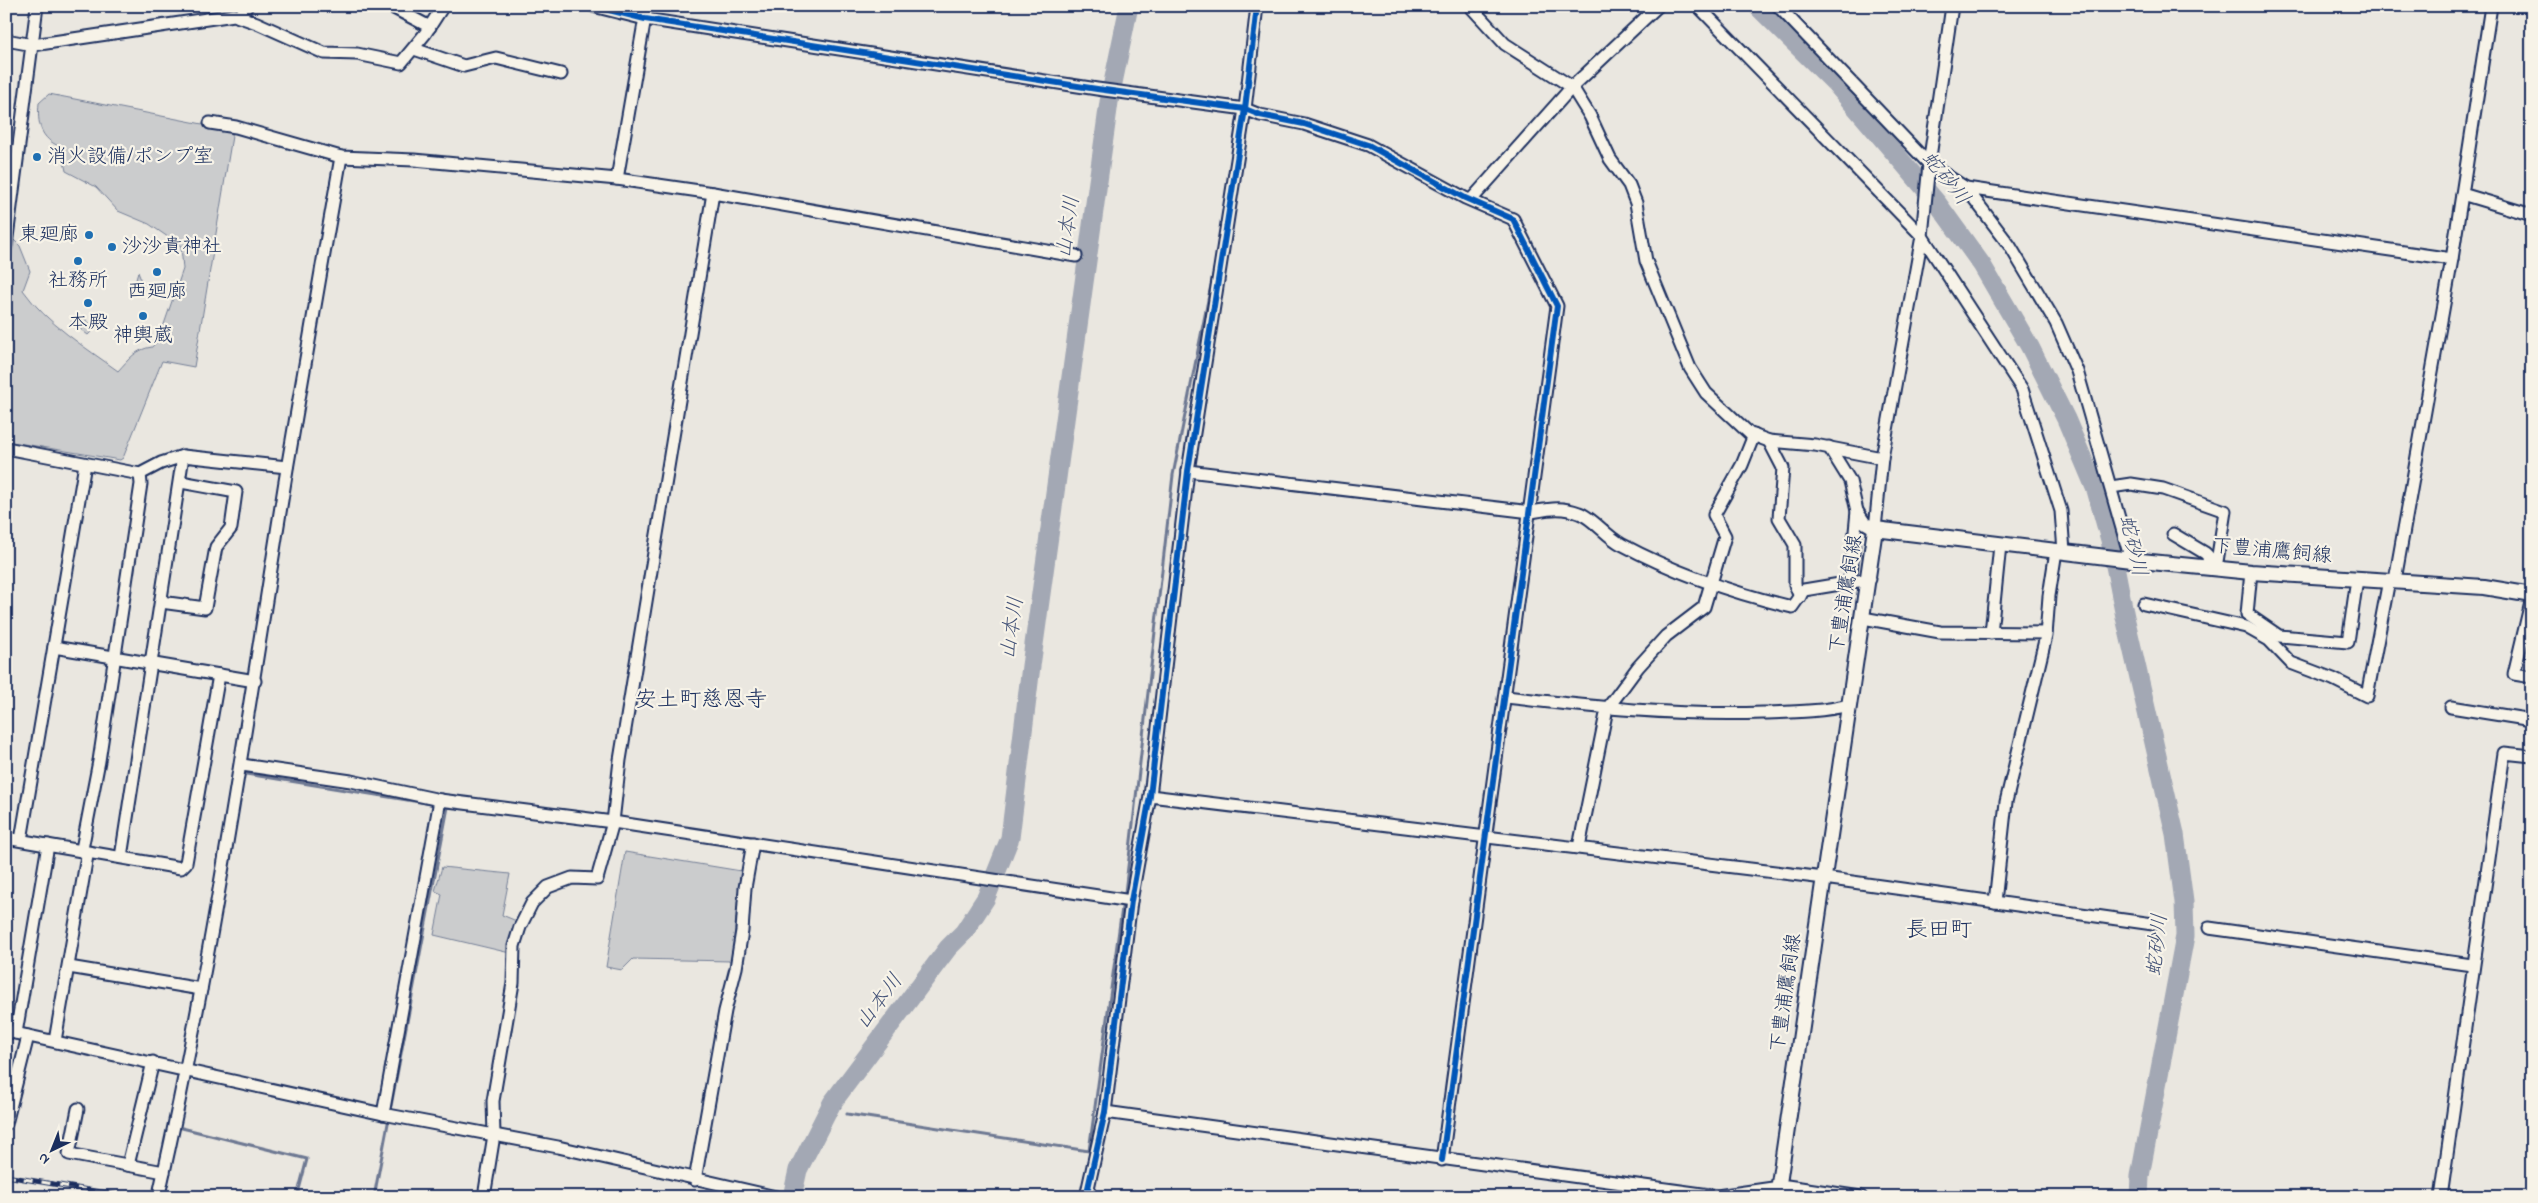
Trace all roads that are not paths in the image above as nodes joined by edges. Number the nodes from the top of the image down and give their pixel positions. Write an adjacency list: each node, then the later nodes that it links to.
1 (37, 6): 18 (street)
2 (247, 6): 14 (street)
3 (390, 6): 16 (street)
4 (443, 6): 16 (street)
5 (593, 6): 15 (street)
6 (647, 6): 15 (street)
7 (1257, 6): 22 (street)
8 (1470, 6): 21 (street)
9 (1658, 6): 21 (street)
10 (1698, 6): 32 (street)
11 (1778, 6): 25 (street)
12 (1952, 6): 25 (street)
13 (2491, 6): 29 (street)
14 (239, 17): 18 (street); 19 (street)
15 (645, 20): 22 (street); 26 (street)
16 (430, 27): 19 (street)
17 (6, 40): 18 (street)
18 (32, 45): 33 (street)
19 (414, 49): 20 (street)
20 (561, 74)
21 (1572, 87): 30 (street); 36 (street)
22 (1245, 109): 30 (street); 44 (street)
23 (210, 123): 24 (street)
24 (341, 157): 26 (street); 43 (street)
25 (1929, 164): 27 (street); 32 (street)
26 (617, 179): 28 (street)
27 (1966, 188): 35 (street); 47 (street)
28 (713, 193): 34 (street); 84 (street)
29 (2462, 194): 31 (street); 35 (street)
30 (1471, 200): 49 (street)
31 (2532, 215)
32 (1922, 236): 41 (street); 53 (street)
33 (6, 245)
34 (1076, 256)
35 (2452, 259): 59 (street)
36 (1754, 435): 37 (street); 60 (street)
37 (1769, 441): 38 (street); 63 (street)
38 (1829, 447): 41 (street); 48 (street)
39 (6, 448): 42 (street)
40 (183, 456): 43 (street); 45 (street); 46 (street)
41 (1882, 458): 50 (street)
42 (85, 464): 45 (street); 69 (street)
43 (287, 467): 74 (street)
44 (1188, 471): 49 (street); 82 (street)
45 (140, 474): 70 (street)
46 (180, 482): 64 (street); 64 (street)
47 (2110, 488): 54 (street); 55 (street)
48 (1857, 511): 50 (street); 61 (street)
49 (1531, 512): 60 (street); 75 (street)
50 (1875, 529): 52 (main road, 下豊浦鷹飼線); 58 (main road, 下豊浦鷹飼線)
51 (2173, 534): 55 (street)
52 (2000, 545): 53 (main road, 下豊浦鷹飼線); 67 (street)
53 (2060, 551): 54 (main road, 下豊浦鷹飼線); 68 (street)
54 (2131, 560): 55 (main road, 下豊浦鷹飼線)
55 (2213, 568): 56 (main road, 下豊浦鷹飼線)
56 (2251, 572): 57 (main road, 下豊浦鷹飼線); 57 (street)
57 (2356, 579): 59 (main road, 下豊浦鷹飼線)
58 (1870, 580): 61 (street); 66 (main road, 下豊浦鷹飼線)
59 (2392, 580): 62 (main road, 下豊浦鷹飼線); 65 (street)
60 (1711, 583): 63 (street); 78 (street)
61 (1850, 583): 63 (street)
62 (2532, 596): 73 (street)
63 (1800, 597)
64 (161, 602): 71 (street)
65 (2144, 604)
66 (1863, 618): 67 (street); 76 (main road, 下豊浦鷹飼線)
67 (1991, 633): 68 (street)
68 (2046, 633): 95 (street)
69 (54, 647): 70 (street); 87 (street)
70 (114, 657): 71 (street); 91 (street)
71 (152, 664): 72 (street); 92 (street)
72 (219, 675): 74 (street); 92 (street)
73 (2532, 677)
74 (255, 681): 81 (street)
75 (1506, 697): 78 (street); 86 (street)
76 (1849, 705): 78 (street); 93 (main road, 下豊浦鷹飼線)
77 (2451, 707): 79 (street)
78 (1607, 709): 90 (street)
79 (2532, 720)
80 (2532, 756): 98 (street)
81 (242, 765): 83 (street); 100 (street)
82 (1150, 796): 86 (street); 94 (street)
83 (440, 800): 84 (street); 109 (street)
84 (613, 822): 88 (street); 111 (street)
85 (6, 838): 87 (street)
86 (1484, 838): 90 (street); 112 (street)
87 (21, 840): 89 (street)
88 (753, 843): 94 (street); 115 (street)
89 (48, 845): 91 (street); 101 (street)
90 (1580, 847): 93 (street)
91 (82, 849): 92 (street); 99 (street)
92 (121, 857)
93 (1824, 878): 95 (street); 117 (main road, 下豊浦鷹飼線)
94 (1130, 900): 108 (street)
95 (1995, 902): 96 (street)
96 (2153, 924)
97 (2208, 928): 98 (street)
98 (2472, 965): 122 (street)
99 (69, 967): 100 (street); 103 (street)
100 (201, 989): 105 (street)
101 (11, 1032): 102 (street)
102 (28, 1036): 103 (street); 106 (street)
103 (55, 1041): 104 (street)
104 (153, 1062): 105 (street); 113 (street)
105 (187, 1069): 109 (street); 114 (street)
106 (10, 1094): 110 (street)
107 (78, 1109): 113 (street)
108 (1105, 1112): 112 (street); 120 (street)
109 (383, 1114): 111 (street)
110 (6, 1124)
111 (494, 1135): 115 (street); 118 (street)
112 (1442, 1160): 117 (street)
113 (128, 1165): 114 (street)
114 (164, 1172): 116 (street)
115 (695, 1180): 119 (street)
116 (160, 1190)
117 (1778, 1191): 121 (street)
118 (484, 1197)
119 (776, 1197)
120 (1086, 1197)
121 (1861, 1197)
122 (2441, 1197)

